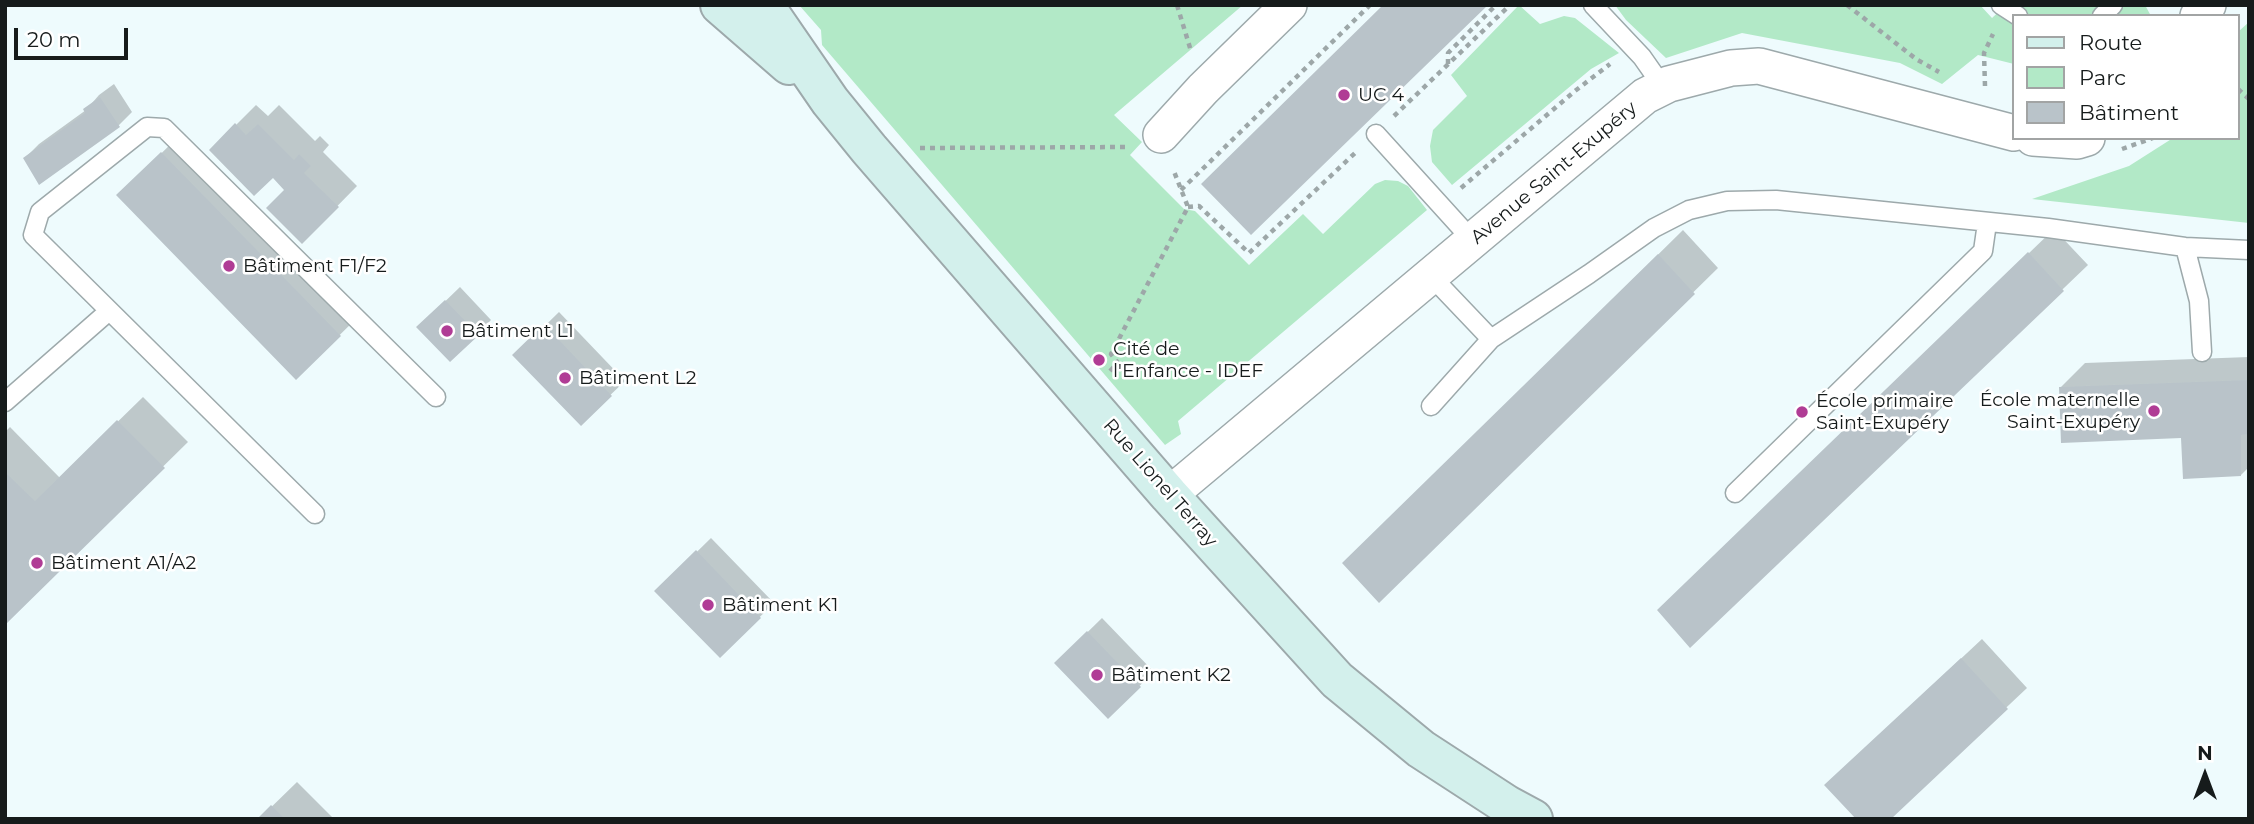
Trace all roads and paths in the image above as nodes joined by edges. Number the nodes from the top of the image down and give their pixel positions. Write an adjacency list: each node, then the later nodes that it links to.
1 (720, 5): 13 (main road, Rue Lionel Terray)
2 (764, 5): 13 (main road, Rue Lionel Terray)
3 (1289, 5): 16 (street)
4 (1370, 5): 21 (path)
5 (1496, 5): 10 (path)
6 (1593, 5): 12 (lane)
7 (1847, 5): 11 (path)
8 (2008, 10): 14 (path)
9 (1620, 58): 22 (path)
10 (1448, 65)
11 (1950, 79)
12 (1663, 88): 14 (street, Avenue Saint-Exupéry); 24 (street, Avenue Saint-Exupéry)
13 (830, 101): 20 (main road, Rue Lionel Terray)
14 (2000, 130)
15 (1376, 134): 22 (lane)
16 (1161, 135): 20 (path); 21 (path)
17 (2062, 140): 19 (street)
18 (2138, 140): 19 (path)
19 (2100, 145)
20 (869, 149): 31 (main road, Rue Lionel Terray)
21 (1181, 190): 31 (path)
22 (1441, 204): 24 (lane)
23 (1987, 223): 25 (lane); 29 (lane); 35 (lane)
24 (1473, 241): 27 (street, Avenue Saint-Exupéry)
25 (2185, 247): 26 (lane); 30 (lane)
26 (2249, 250)
27 (1431, 276): 29 (lane); 36 (street, Avenue Saint-Exupéry)
28 (109, 311): 32 (lane); 33 (lane); 37 (lane)
29 (1491, 339): 34 (lane)
30 (2203, 352)
31 (1082, 394): 36 (main road, Rue Lionel Terray)
32 (436, 397)
33 (5, 402)
34 (1431, 406)
35 (1735, 494)
36 (1169, 495): 38 (main road, Rue Lionel Terray)
37 (315, 514)
38 (1533, 819)

